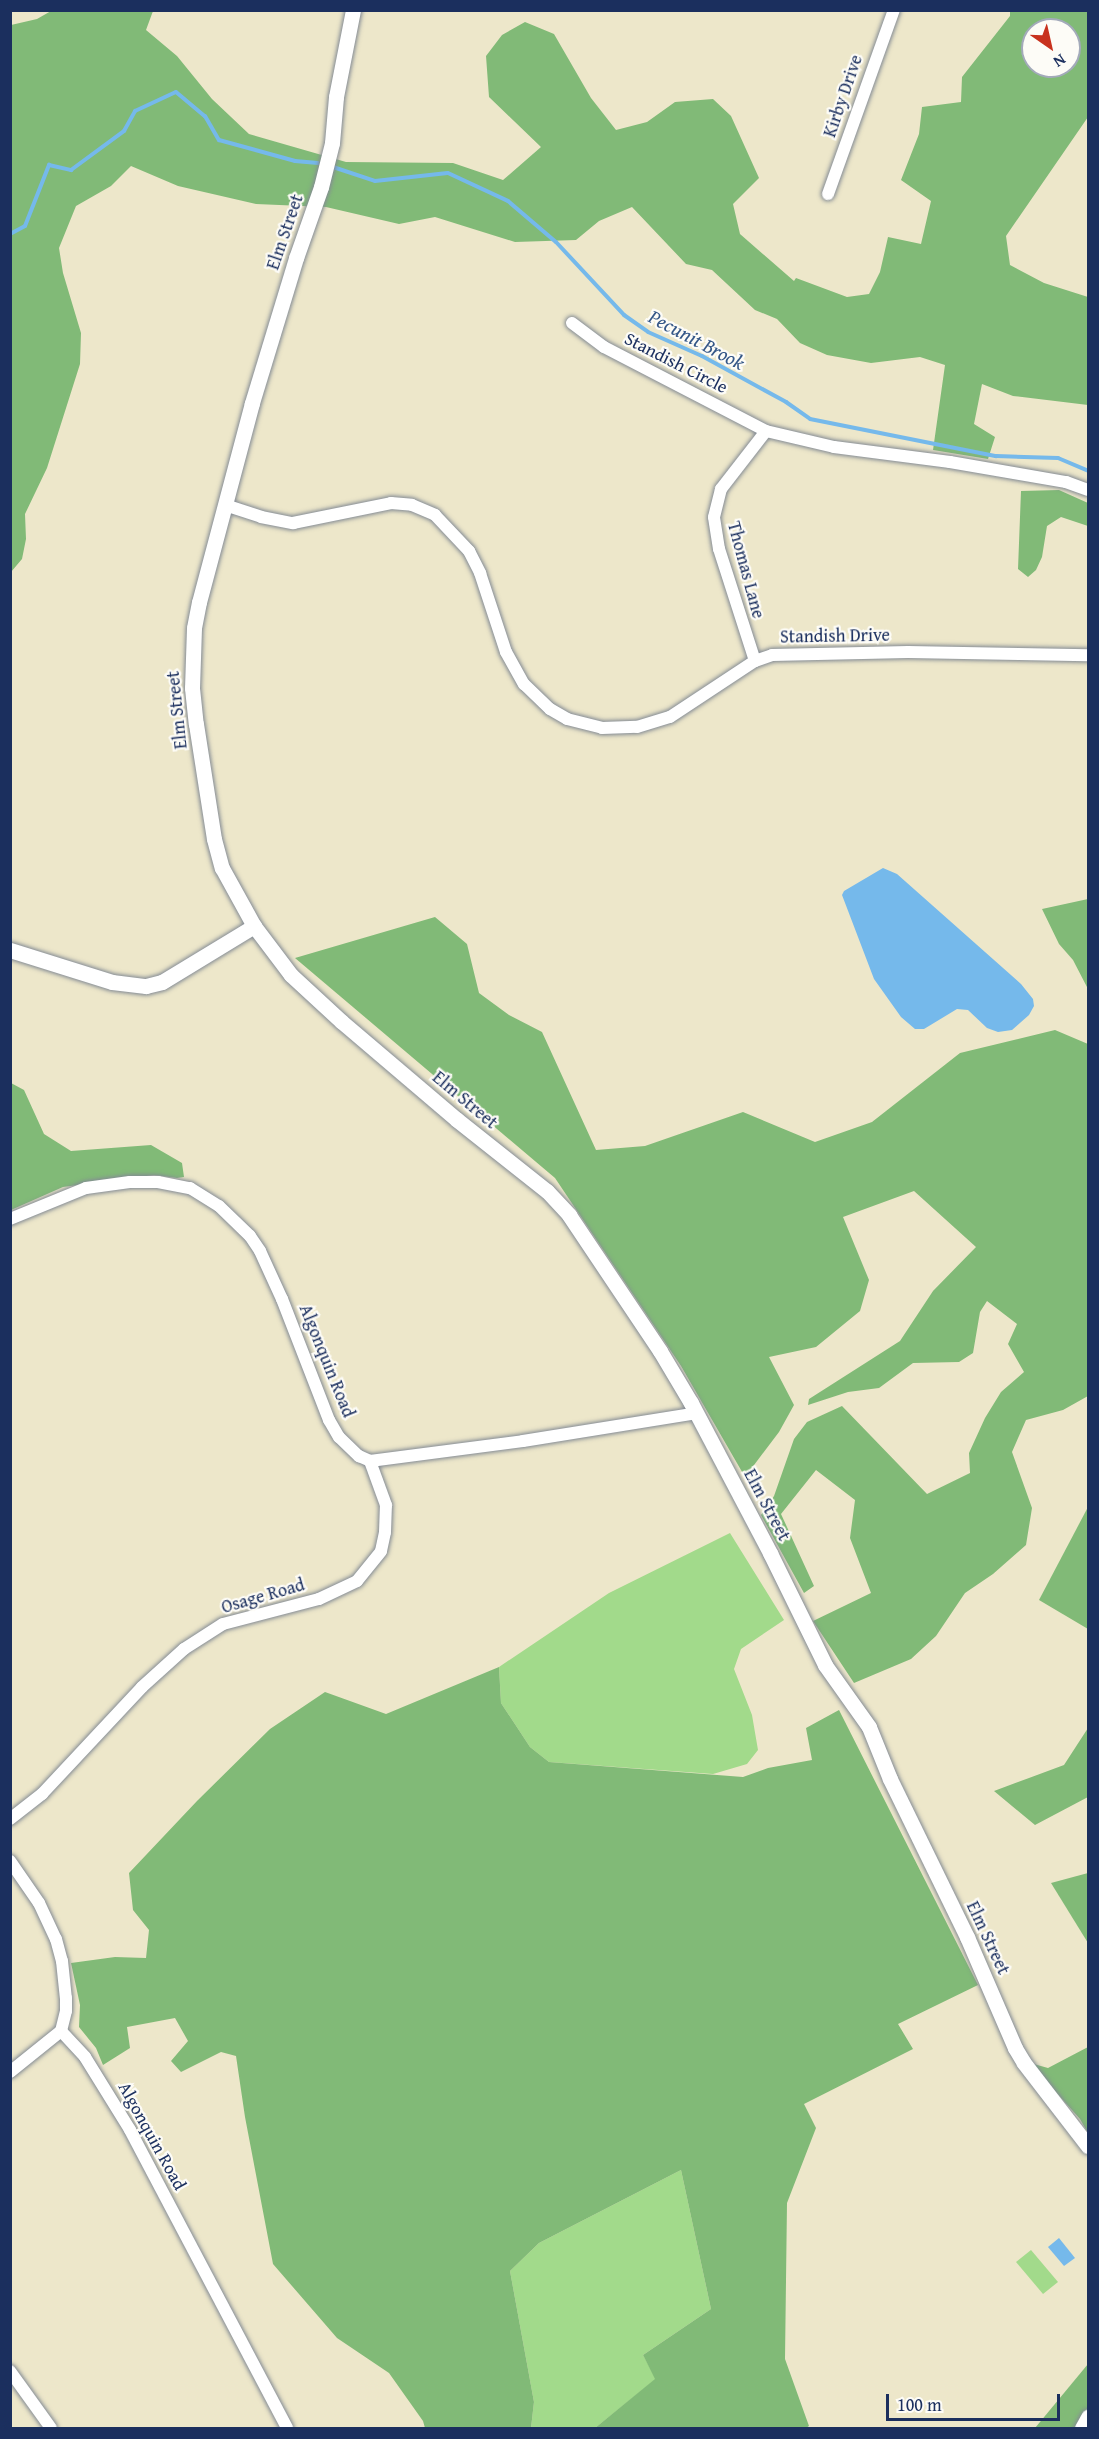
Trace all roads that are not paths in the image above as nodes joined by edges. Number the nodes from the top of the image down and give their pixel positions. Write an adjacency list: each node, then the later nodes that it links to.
1 (353, 10): 7 (street, Elm Street)
2 (894, 10): 3 (street, Kirby Drive)
3 (828, 194)
4 (572, 322): 5 (street, Standish Circle)
5 (766, 431): 6 (street); 9 (street, Thomas Lane)
6 (1089, 490)
7 (225, 505): 9 (street, Standish Drive); 10 (street, Elm Street)
8 (1089, 655): 9 (street, Standish Drive)
9 (755, 661)
10 (254, 927): 11 (street); 13 (street, Elm Street)
11 (10, 950)
12 (10, 1219): 14 (street, Algonquin Road)
13 (697, 1413): 14 (street); 19 (street, Elm Street)
14 (370, 1461): 15 (street, Osage Road)
15 (10, 1820)
16 (10, 1862): 17 (street)
17 (61, 2031): 18 (street); 23 (street, Algonquin Road)
18 (10, 2072)
19 (1089, 2146)
20 (10, 2371): 22 (street)
21 (1089, 2417): 24 (street)
22 (51, 2428)
23 (287, 2428)
24 (1082, 2428)

